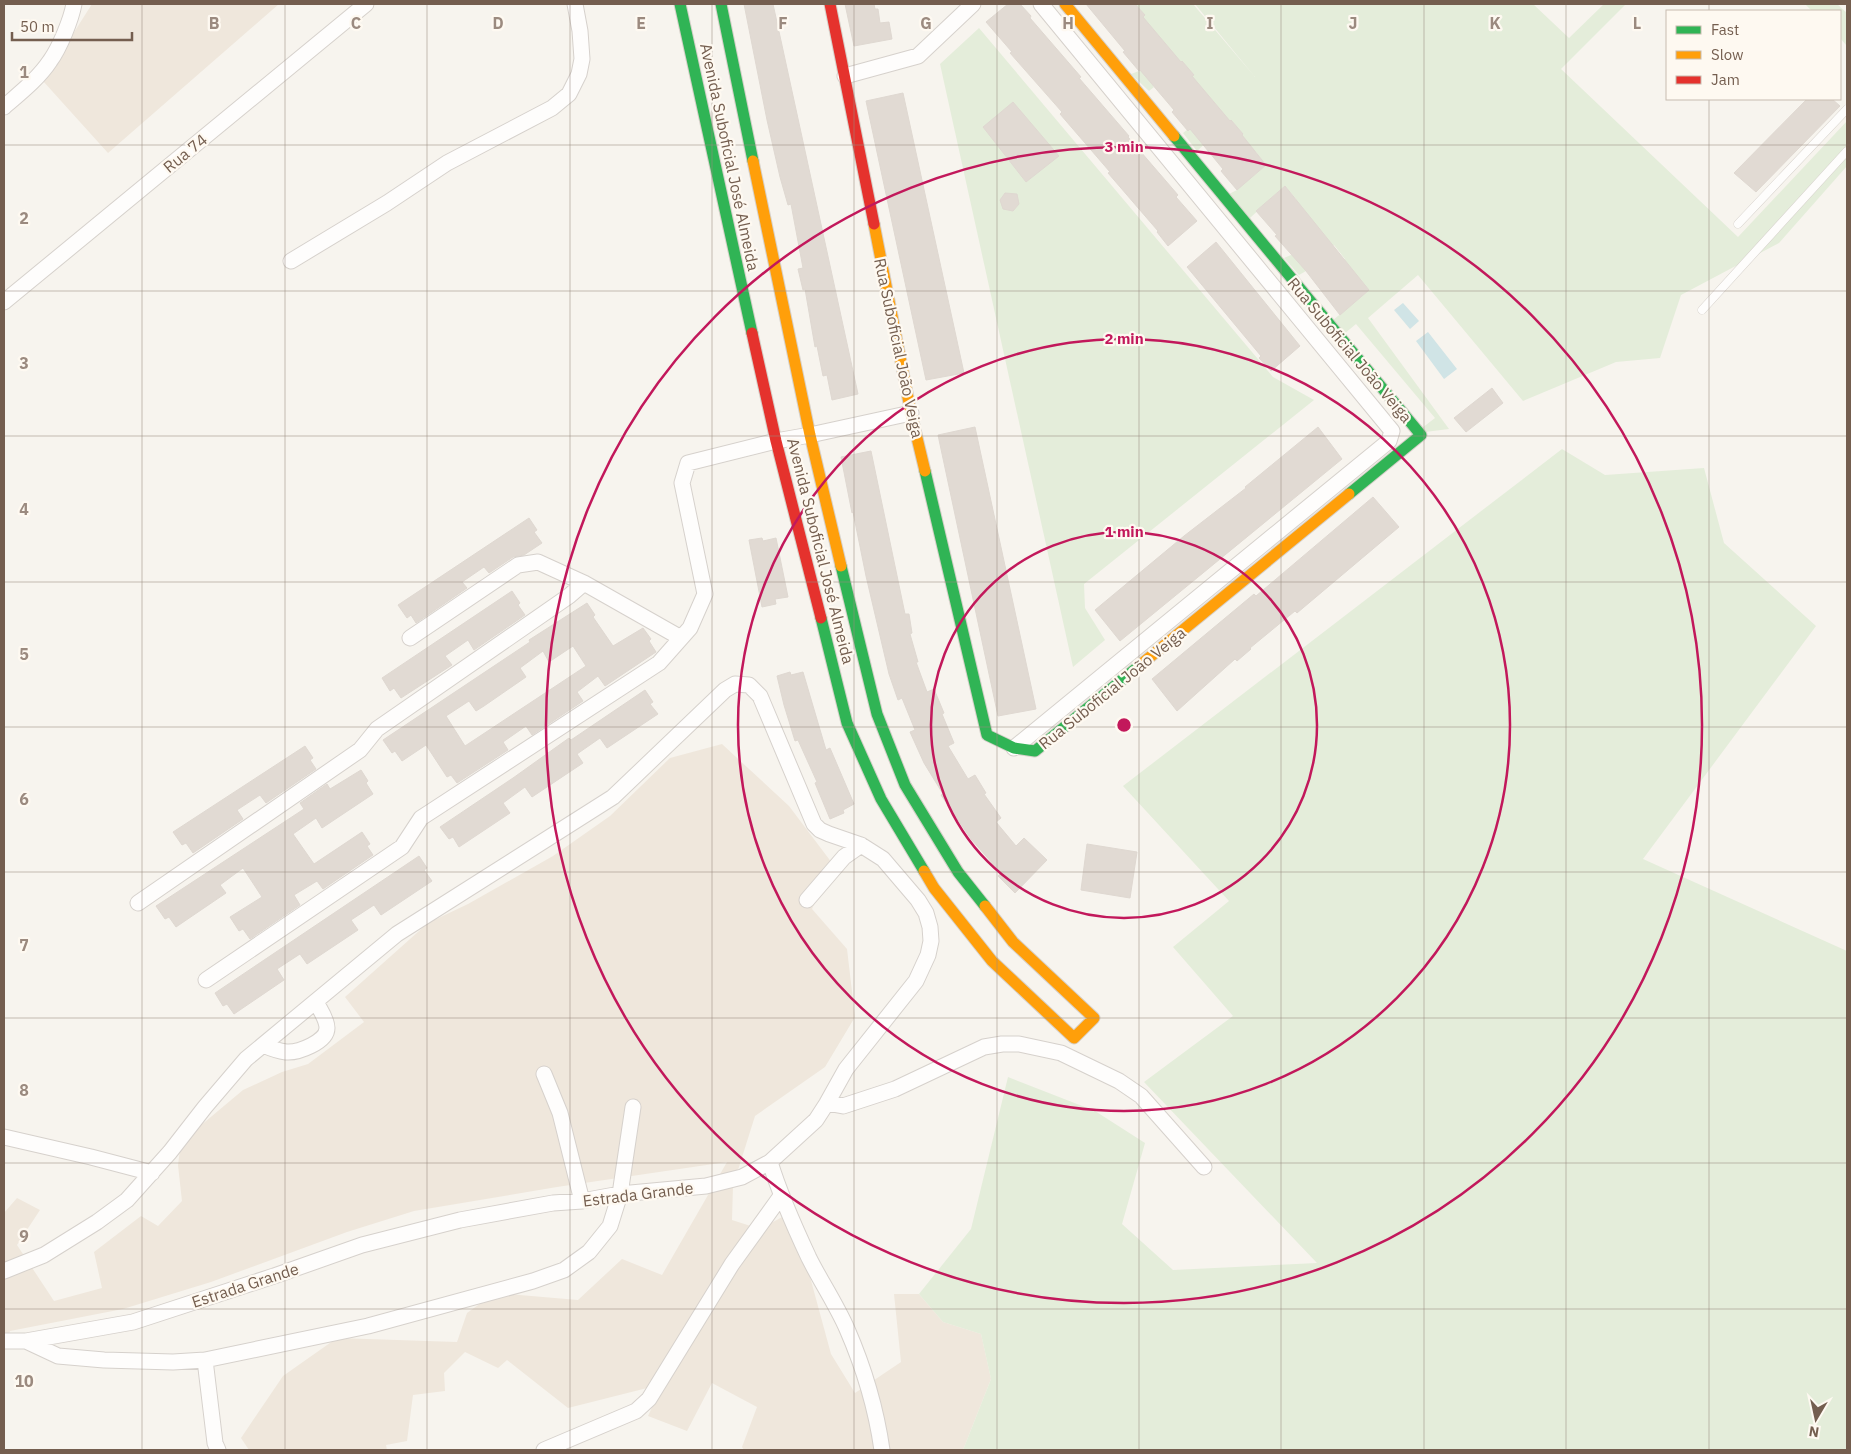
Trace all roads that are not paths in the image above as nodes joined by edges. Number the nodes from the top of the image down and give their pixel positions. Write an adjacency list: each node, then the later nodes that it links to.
1 (74, 4): 11 (street)
2 (366, 4): 16 (street, Rua 74)
3 (575, 4): 15 (street)
4 (680, 4): 20 (street, Avenida Suboficial José Almeida)
5 (721, 4): 19 (street, Avenida Suboficial José Almeida)
6 (830, 4): 10 (street, Rua Suboficial João Veiga)
7 (973, 4): 10 (street)
8 (1041, 4): 24 (street, Rua Suboficial João Veiga)
9 (1064, 4): 24 (street, Rua Suboficial João Veiga)
10 (845, 76): 18 (street, Rua Suboficial João Veiga)
11 (4, 107)
12 (1847, 109): 14 (lane)
13 (1847, 151): 17 (lane)
14 (1738, 224)
15 (290, 261)
16 (5, 300)
17 (1702, 310)
18 (911, 413): 19 (street); 24 (street, Rua Suboficial João Veiga)
19 (810, 436): 20 (street); 20 (street, Avenida Suboficial José Almeida)
20 (776, 441): 23 (street)
21 (584, 583): 22 (street); 23 (street); 27 (street)
22 (410, 638)
23 (681, 638): 28 (street)
24 (1014, 748)
25 (861, 845): 26 (street); 29 (street, Estrada Grande); 32 (street, Estrada Grande)
26 (807, 900)
27 (138, 903)
28 (206, 980)
29 (316, 1002): 30 (street, Estrada Grande); 30 (street)
30 (263, 1045): 37 (street, Estrada Grande)
31 (544, 1074): 40 (street)
32 (827, 1103): 35 (street, Estrada Grande); 36 (street)
33 (633, 1107): 38 (street)
34 (4, 1137): 37 (street)
35 (770, 1162): 38 (street, Estrada Grande); 39 (street)
36 (1204, 1168)
37 (152, 1174): 41 (street, Estrada Grande)
38 (620, 1194): 40 (street, Estrada Grande); 44 (street)
39 (781, 1196): 46 (street); 47 (street)
40 (582, 1201): 43 (street, Estrada Grande)
41 (4, 1271)
42 (4, 1341): 43 (street, Estrada Grande)
43 (26, 1341): 44 (street)
44 (205, 1360): 45 (street)
45 (218, 1450)
46 (544, 1450)
47 (882, 1450)

